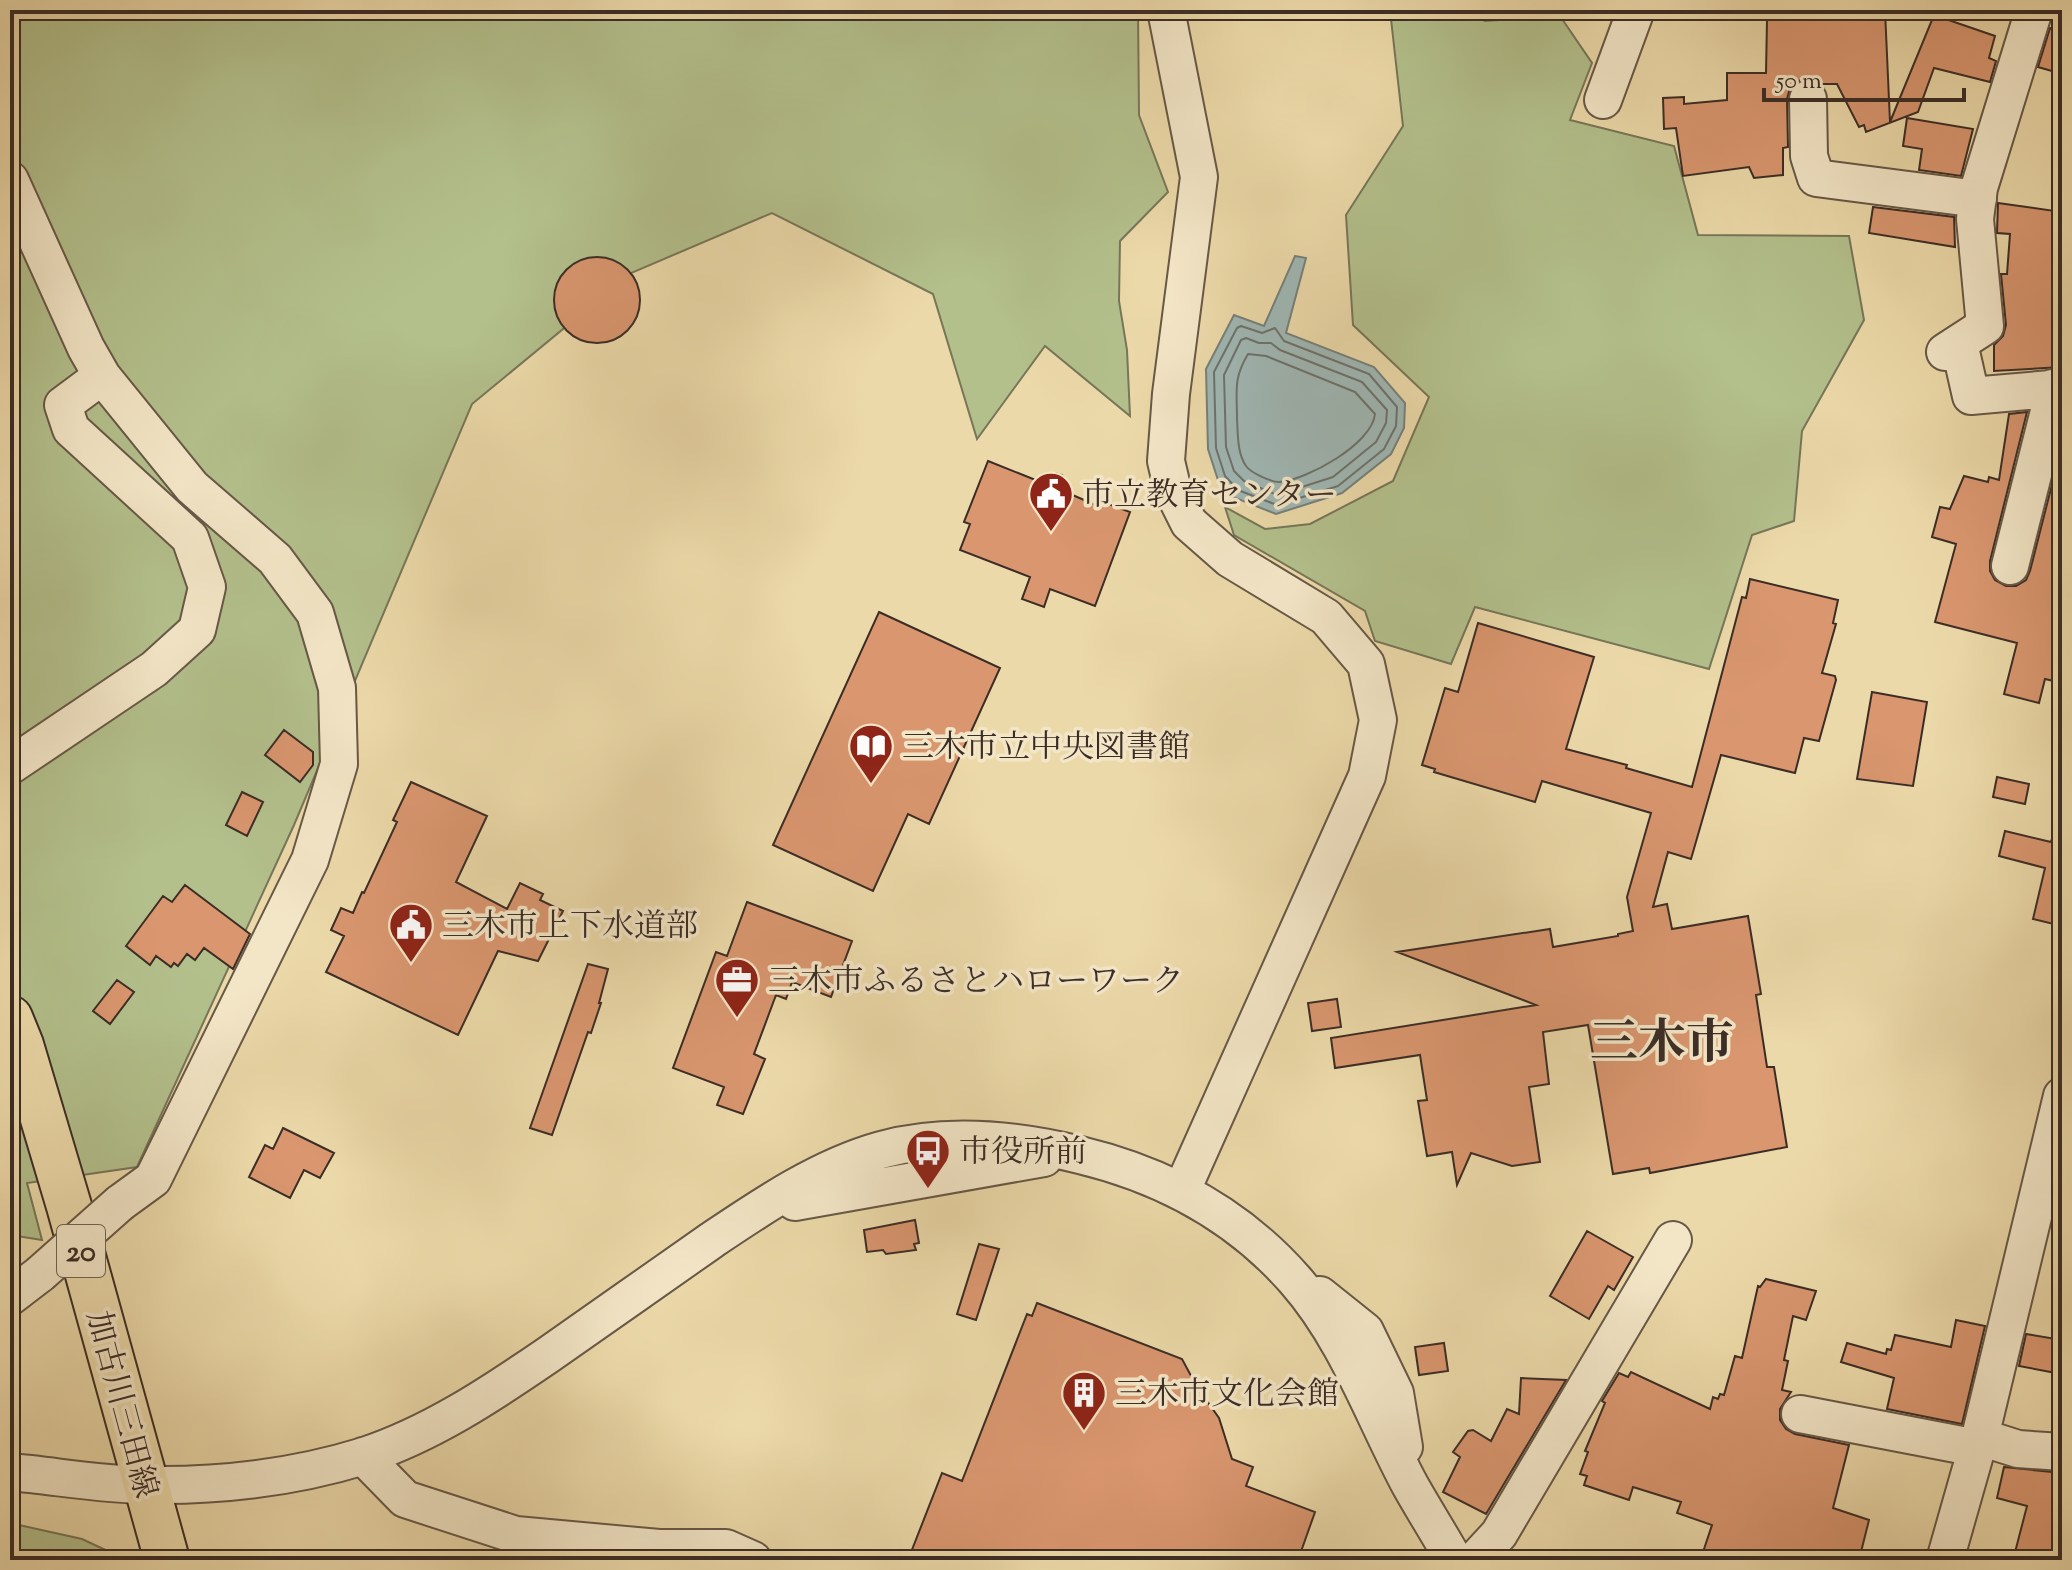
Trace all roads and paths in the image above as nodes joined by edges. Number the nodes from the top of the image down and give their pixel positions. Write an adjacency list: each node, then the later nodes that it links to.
1 (1166, 10): 14 (street)
2 (1636, 10): 5 (street)
3 (2034, 10): 7 (street)
4 (1808, 99): 7 (street)
5 (1603, 100)
6 (10, 180): 8 (street)
7 (1978, 199): 9 (street)
8 (102, 376): 11 (street); 16 (street, bridge)
9 (2057, 388): 10 (street)
10 (2010, 566)
11 (10, 766)
12 (10, 1018): 22 (main road, 加古川三田線 / 20)
13 (2062, 1096): 18 (street)
14 (1182, 1190): 20 (street); 25 (street)
15 (1673, 1240): 26 (street)
16 (10, 1297)
17 (1800, 1414): 18 (street)
18 (1978, 1443): 19 (street); 27 (street)
19 (2062, 1452)
20 (363, 1456): 22 (street); 24 (street)
21 (10, 1472): 22 (street)
22 (144, 1485): 23 (main road, 加古川三田線 / 20)
23 (167, 1560)
24 (753, 1560)
25 (1454, 1560)
26 (1475, 1560)
27 (1945, 1560)

